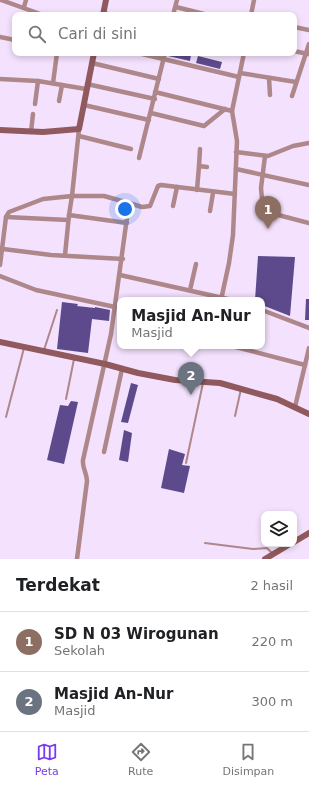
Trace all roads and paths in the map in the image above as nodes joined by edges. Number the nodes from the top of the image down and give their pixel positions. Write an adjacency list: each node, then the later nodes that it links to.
1 (1, 0): 6 (street)
2 (26, 0): 6 (street)
3 (106, 0): 9 (street)
4 (177, 0): 7 (street)
5 (254, 0): 12 (street)
6 (24, 7): 8 (street)
7 (176, 7): 10 (street); 11 (street)
8 (36, 12)
9 (103, 12)
10 (174, 12)
11 (196, 12)
12 (252, 12)
13 (297, 28): 14 (street)
14 (309, 30)
15 (0, 37): 16 (street)
16 (12, 39)
17 (309, 44): 19 (street)
18 (297, 52): 19 (street)
19 (308, 54): 32 (street)
20 (56, 56): 33 (street)
21 (93, 56): 26 (street)
22 (151, 56): 25 (street)
23 (164, 56): 25 (street)
24 (243, 56): 27 (street)
25 (164, 59): 27 (street); 30 (street)
26 (92, 63): 30 (street); 35 (street)
27 (239, 75): 28 (street); 44 (street)
28 (269, 78): 32 (street); 37 (street)
29 (0, 79): 31 (street)
30 (159, 79): 36 (street)
31 (38, 81): 33 (street); 41 (street)
32 (296, 82): 38 (street)
33 (52, 83): 34 (street)
34 (62, 85): 35 (street); 40 (street)
35 (86, 87): 39 (street); 42 (street)
36 (155, 92): 39 (street); 43 (street)
37 (270, 95)
38 (292, 96)
39 (154, 98): 45 (street)
40 (59, 101)
41 (35, 104)
42 (84, 105): 47 (street); 50 (street)
43 (225, 109): 44 (street); 45 (street)
44 (232, 111): 54 (street)
45 (151, 113): 47 (street)
46 (33, 114): 49 (street)
47 (149, 120): 56 (street)
48 (0, 130): 49 (street)
49 (30, 132): 50 (street)
50 (79, 132): 52 (street); 64 (street)
51 (309, 143): 55 (street)
52 (131, 149)
53 (200, 149): 57 (street)
54 (236, 152): 55 (street); 59 (street)
55 (265, 156): 60 (street)
56 (140, 158)
57 (199, 166): 58 (street); 63 (street)
58 (207, 166)
59 (236, 169): 60 (street); 66 (street)
60 (262, 175): 61 (street); 73 (street)
61 (309, 185)
62 (177, 187): 63 (street); 67 (street); 68 (street)
63 (197, 190): 65 (street)
64 (72, 192): 67 (street); 70 (street); 71 (street)
65 (213, 193): 66 (street); 69 (street)
66 (235, 194): 83 (street)
67 (129, 203): 72 (street)
68 (173, 206)
69 (210, 211)
70 (6, 217): 71 (street); 74 (street)
71 (69, 217): 72 (street); 75 (street)
72 (127, 223): 76 (street)
73 (309, 223)
74 (3, 249): 75 (street); 78 (street)
75 (65, 255): 76 (street)
76 (123, 259): 79 (street)
77 (196, 264): 81 (street)
78 (0, 265)
79 (120, 275): 81 (street); 84 (street)
80 (0, 276): 84 (street)
81 (190, 290): 82 (street)
82 (218, 297)
83 (222, 297)
84 (115, 307): 87 (street)
85 (57, 310): 94 (lane)
86 (265, 311): 89 (street)
87 (113, 316): 88 (street); 96 (street)
88 (117, 317)
89 (309, 328)
90 (0, 342): 91 (street)
91 (24, 347): 94 (street); 105 (lane)
92 (309, 348): 97 (street)
93 (253, 349): 97 (street)
94 (44, 351): 95 (street)
95 (74, 358): 96 (street); 101 (lane)
96 (105, 364): 98 (street); 113 (street)
97 (305, 365): 102 (street)
98 (122, 369): 99 (street); 106 (street)
99 (204, 382): 100 (street); 107 (lane)
100 (242, 388): 102 (street); 104 (lane)
101 (66, 399)
102 (295, 407): 103 (street)
103 (309, 414)
104 (235, 416)
105 (6, 417)
106 (104, 452)
107 (186, 462)
108 (309, 533): 109 (street)
109 (297, 540)
110 (205, 543): 112 (lane)
111 (285, 547): 112 (street)
112 (273, 554): 114 (street)
113 (77, 559)
114 (265, 559)

